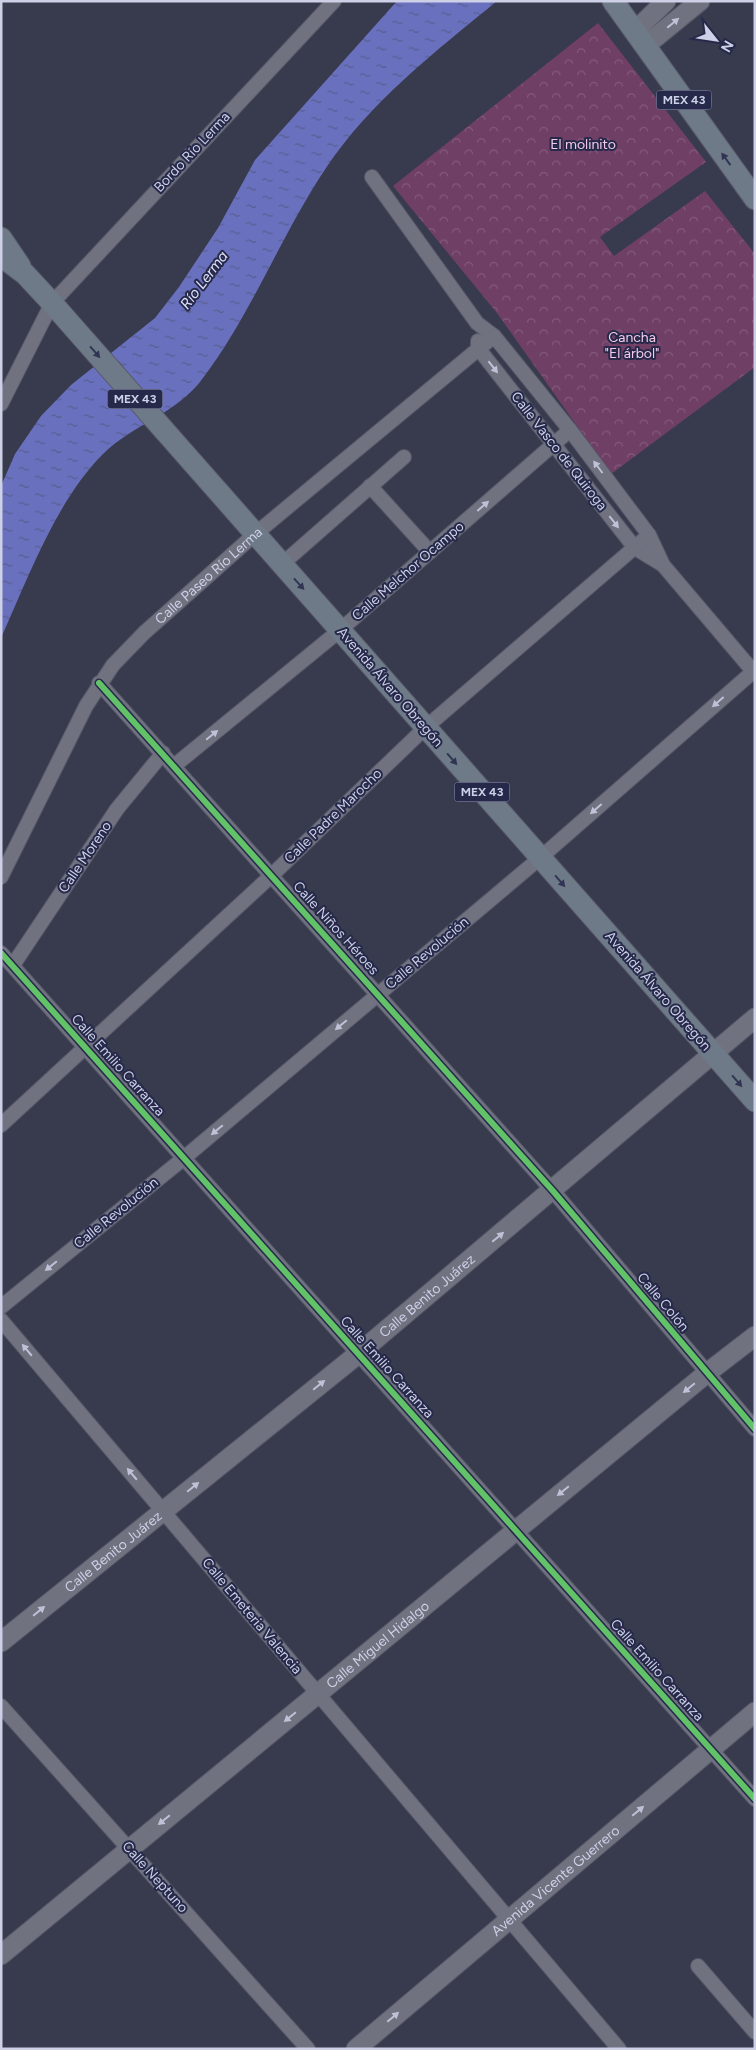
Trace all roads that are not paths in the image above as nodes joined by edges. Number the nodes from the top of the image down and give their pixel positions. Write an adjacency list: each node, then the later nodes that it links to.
1 (334, 1): 11 (street, Bordo Río Lerma)
2 (613, 1): 5 (main road, MEX 43)
3 (666, 1): 5 (street)
4 (700, 1): 5 (street, one-way to 4)
5 (640, 38): 7 (main road, MEX 43, one-way to 5)
6 (372, 177): 12 (street, Calle Vasco de Quiroga)
7 (755, 199)
8 (1, 238): 10 (main road, Avenida Álvaro Obregón / MEX 43)
9 (1, 256): 10 (main road, Avenida Álvaro Obregón / MEX 43)
10 (25, 274): 11 (main road, Avenida Álvaro Obregón / MEX 43)
11 (57, 309): 15 (street, Bordo Río Lerma); 20 (main road, Avenida Álvaro Obregón / MEX 43, one-way to 20)
12 (477, 323): 13 (street, Calle Vasco de Quiroga); 14 (street)
13 (494, 336): 14 (street, Calle Paseo Río Lerma); 16 (street, Calle Vasco de Quiroga)
14 (478, 348): 17 (street, Calle Vasco de Quiroga, one-way to 17); 20 (street, Calle Paseo Río Lerma)
15 (1, 404)
16 (570, 430): 17 (street, Calle Melchor Ocampo); 21 (street, Calle Vasco de Quiroga, one-way to 16)
17 (554, 444): 22 (street, Calle Vasco de Quiroga, one-way to 22); 23 (street, Calle Melchor Ocampo, one-way to 17)
18 (404, 457): 19 (street)
19 (370, 486): 23 (street); 24 (street)
20 (254, 535): 24 (main road, Avenida Álvaro Obregón / MEX 43); 28 (street, Calle Paseo Río Lerma)
21 (650, 535): 22 (street, Calle Padre Marocho); 25 (street, Calle Vasco de Quiroga)
22 (634, 548): 25 (street, Calle Vasco de Quiroga); 29 (street, Calle Padre Marocho)
23 (430, 552): 26 (street, Calle Melchor Ocampo)
24 (281, 565): 26 (main road, Avenida Álvaro Obregón / MEX 43, one-way to 26)
25 (663, 565): 27 (street, Calle Vasco de Quiroga)
26 (339, 630): 29 (main road, Avenida Álvaro Obregón / MEX 43); 31 (street, Calle Melchor Ocampo, one-way to 26)
27 (754, 670): 32 (street, Calle Revolución, one-way to 32)
28 (100, 683): 30 (street, Calle Niños Héroes); 34 (street, Calle Paseo Río Lerma)
29 (425, 728): 32 (main road, Avenida Álvaro Obregón / MEX 43, one-way to 32); 33 (street, Calle Padre Marocho)
30 (162, 753): 31 (street, Calle Niños Héroes); 36 (street, Calle Moreno)
31 (174, 766): 33 (street, Calle Niños Héroes)
32 (540, 858): 37 (street, Calle Revolución); 40 (main road, Avenida Álvaro Obregón / MEX 43, one-way to 40)
33 (272, 875): 37 (street, Calle Niños Héroes); 39 (street, Calle Padre Marocho)
34 (1, 877)
35 (1, 953): 36 (street, Calle Emilio Carranza)
36 (12, 966): 39 (street, Calle Emilio Carranza)
37 (379, 994): 43 (street, Calle Revolución, one-way to 43); 44 (street, Calle Niños Héroes)
38 (755, 1018): 40 (street, Calle Benito Juárez)
39 (86, 1048): 42 (street, Calle Padre Marocho); 43 (street, Calle Emilio Carranza)
40 (712, 1053): 41 (main road, Avenida Álvaro Obregón / MEX 43, one-way to 41); 44 (street, Calle Benito Juárez)
41 (755, 1101)
42 (1, 1125)
43 (184, 1158): 45 (street, Calle Revolución, one-way to 45); 48 (street, Calle Emilio Carranza)
44 (553, 1191): 48 (street, Calle Benito Juárez, one-way to 44); 49 (street, Calle Colón)
45 (1, 1307)
46 (1, 1320): 51 (street, Calle Emeteria Valencia, one-way to 46)
47 (755, 1336): 49 (street, Calle Miguel Hidalgo)
48 (358, 1354): 51 (street, Calle Benito Juárez, one-way to 48); 52 (street, Calle Emilio Carranza)
49 (707, 1373): 50 (street, Calle Colón); 52 (street, Calle Miguel Hidalgo, one-way to 52)
50 (755, 1429)
51 (163, 1511): 53 (street, Calle Benito Juárez, one-way to 51); 54 (street, Calle Emeteria Valencia)
52 (516, 1530): 54 (street, Calle Miguel Hidalgo); 57 (street, Calle Emilio Carranza)
53 (1, 1642)
54 (318, 1694): 59 (street, Calle Miguel Hidalgo, one-way to 59); 60 (street, Calle Emeteria Valencia)
55 (1, 1706): 59 (street, Calle Neptuno)
56 (755, 1712): 57 (street, Avenida Vicente Guerrero)
57 (710, 1749): 58 (street, Calle Emilio Carranza); 60 (street, Avenida Vicente Guerrero, one-way to 57)
58 (755, 1799)
59 (129, 1849): 61 (street, Calle Miguel Hidalgo); 64 (street, Calle Neptuno)
60 (509, 1920): 65 (street, Avenida Vicente Guerrero, one-way to 60); 66 (street, Calle Emeteria Valencia)
61 (1, 1954)
62 (698, 1966): 63 (street)
63 (755, 2032)
64 (308, 2049)
65 (356, 2049)
66 (619, 2049)

